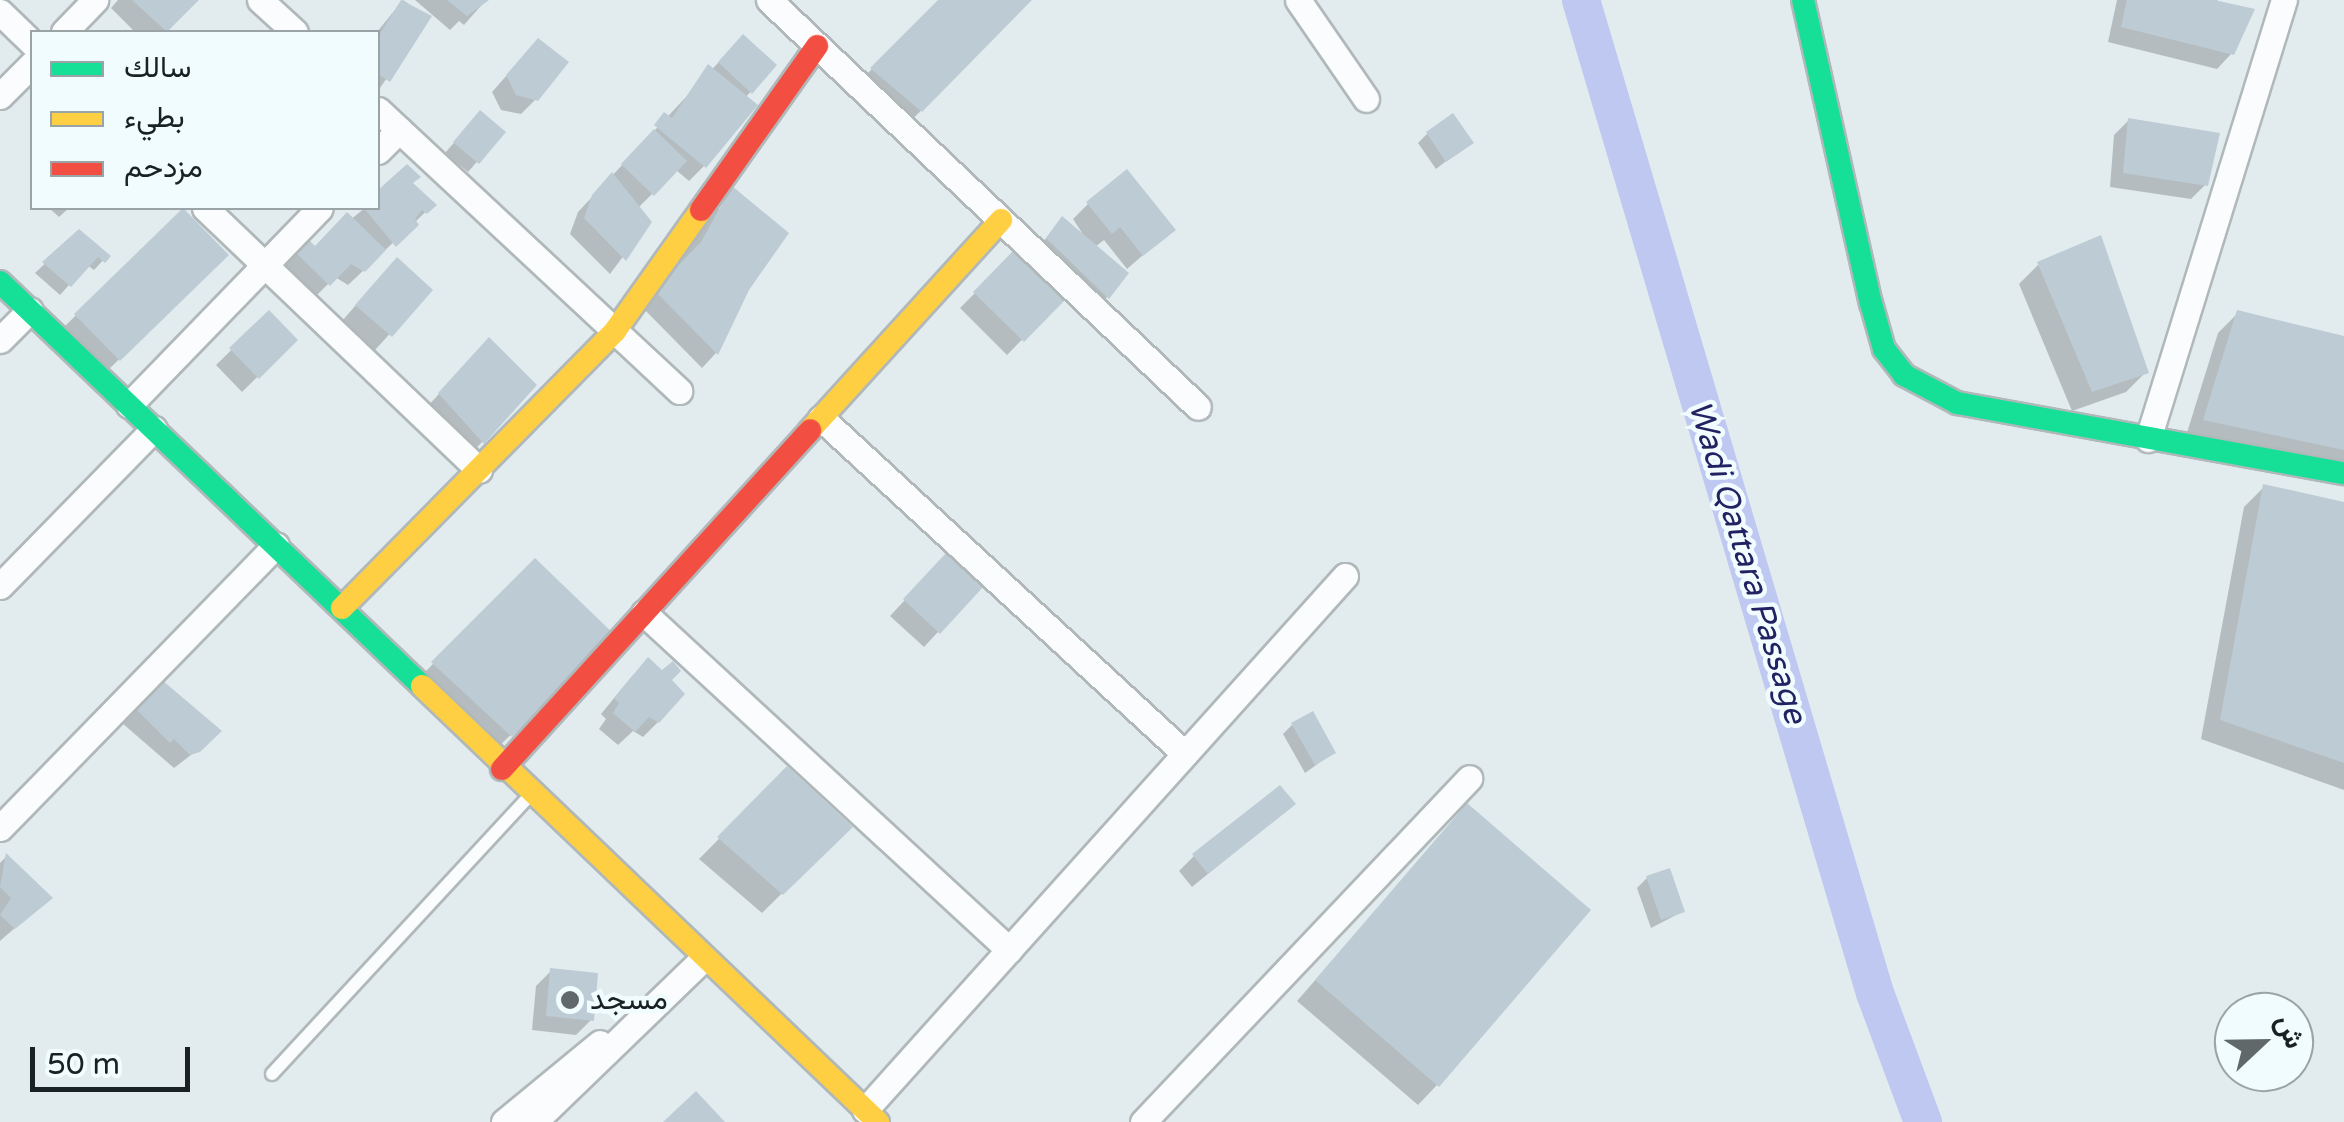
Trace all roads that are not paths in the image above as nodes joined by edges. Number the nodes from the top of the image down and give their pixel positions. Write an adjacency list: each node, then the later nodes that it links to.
1 (95, 0): 8 (street)
2 (260, 0): 9 (street)
3 (768, 0): 11 (street)
4 (1298, 0): 14 (street)
5 (1803, 0): 31 (street)
6 (2284, 0): 31 (street)
7 (0, 12): 10 (street)
8 (66, 30)
9 (293, 30)
10 (30, 41)
11 (818, 46): 20 (street); 24 (street)
12 (30, 66): 13 (street)
13 (0, 96)
14 (1366, 99)
15 (380, 112): 16 (street)
16 (399, 130): 17 (street); 24 (street)
17 (380, 149)
18 (207, 210): 21 (street)
19 (318, 210): 21 (street)
20 (1001, 220): 28 (street); 29 (street)
21 (264, 264): 27 (street); 32 (street)
22 (0, 282): 23 (street)
23 (30, 310): 25 (street); 27 (street)
24 (615, 331): 26 (street); 32 (street)
25 (0, 340)
26 (680, 391)
27 (130, 406): 30 (street)
28 (1198, 407)
29 (821, 418): 38 (street); 39 (street)
30 (154, 428): 34 (street); 36 (street)
31 (2148, 439): 33 (street)
32 (479, 470): 37 (street)
33 (2344, 473)
34 (276, 546): 37 (street); 43 (street)
35 (1346, 576): 39 (street)
36 (0, 586)
37 (342, 608): 40 (street)
38 (644, 613): 40 (street); 44 (street)
39 (1185, 754): 44 (street)
40 (502, 769): 42 (street)
41 (1470, 778): 51 (street)
42 (530, 795): 45 (street); 47 (lane)
43 (0, 828)
44 (1009, 950): 48 (street)
45 (704, 958): 46 (street); 48 (street)
46 (617, 1042): 49 (street); 50 (street)
47 (272, 1074)
48 (872, 1116)
49 (504, 1122)
50 (534, 1122)
51 (1143, 1122)

